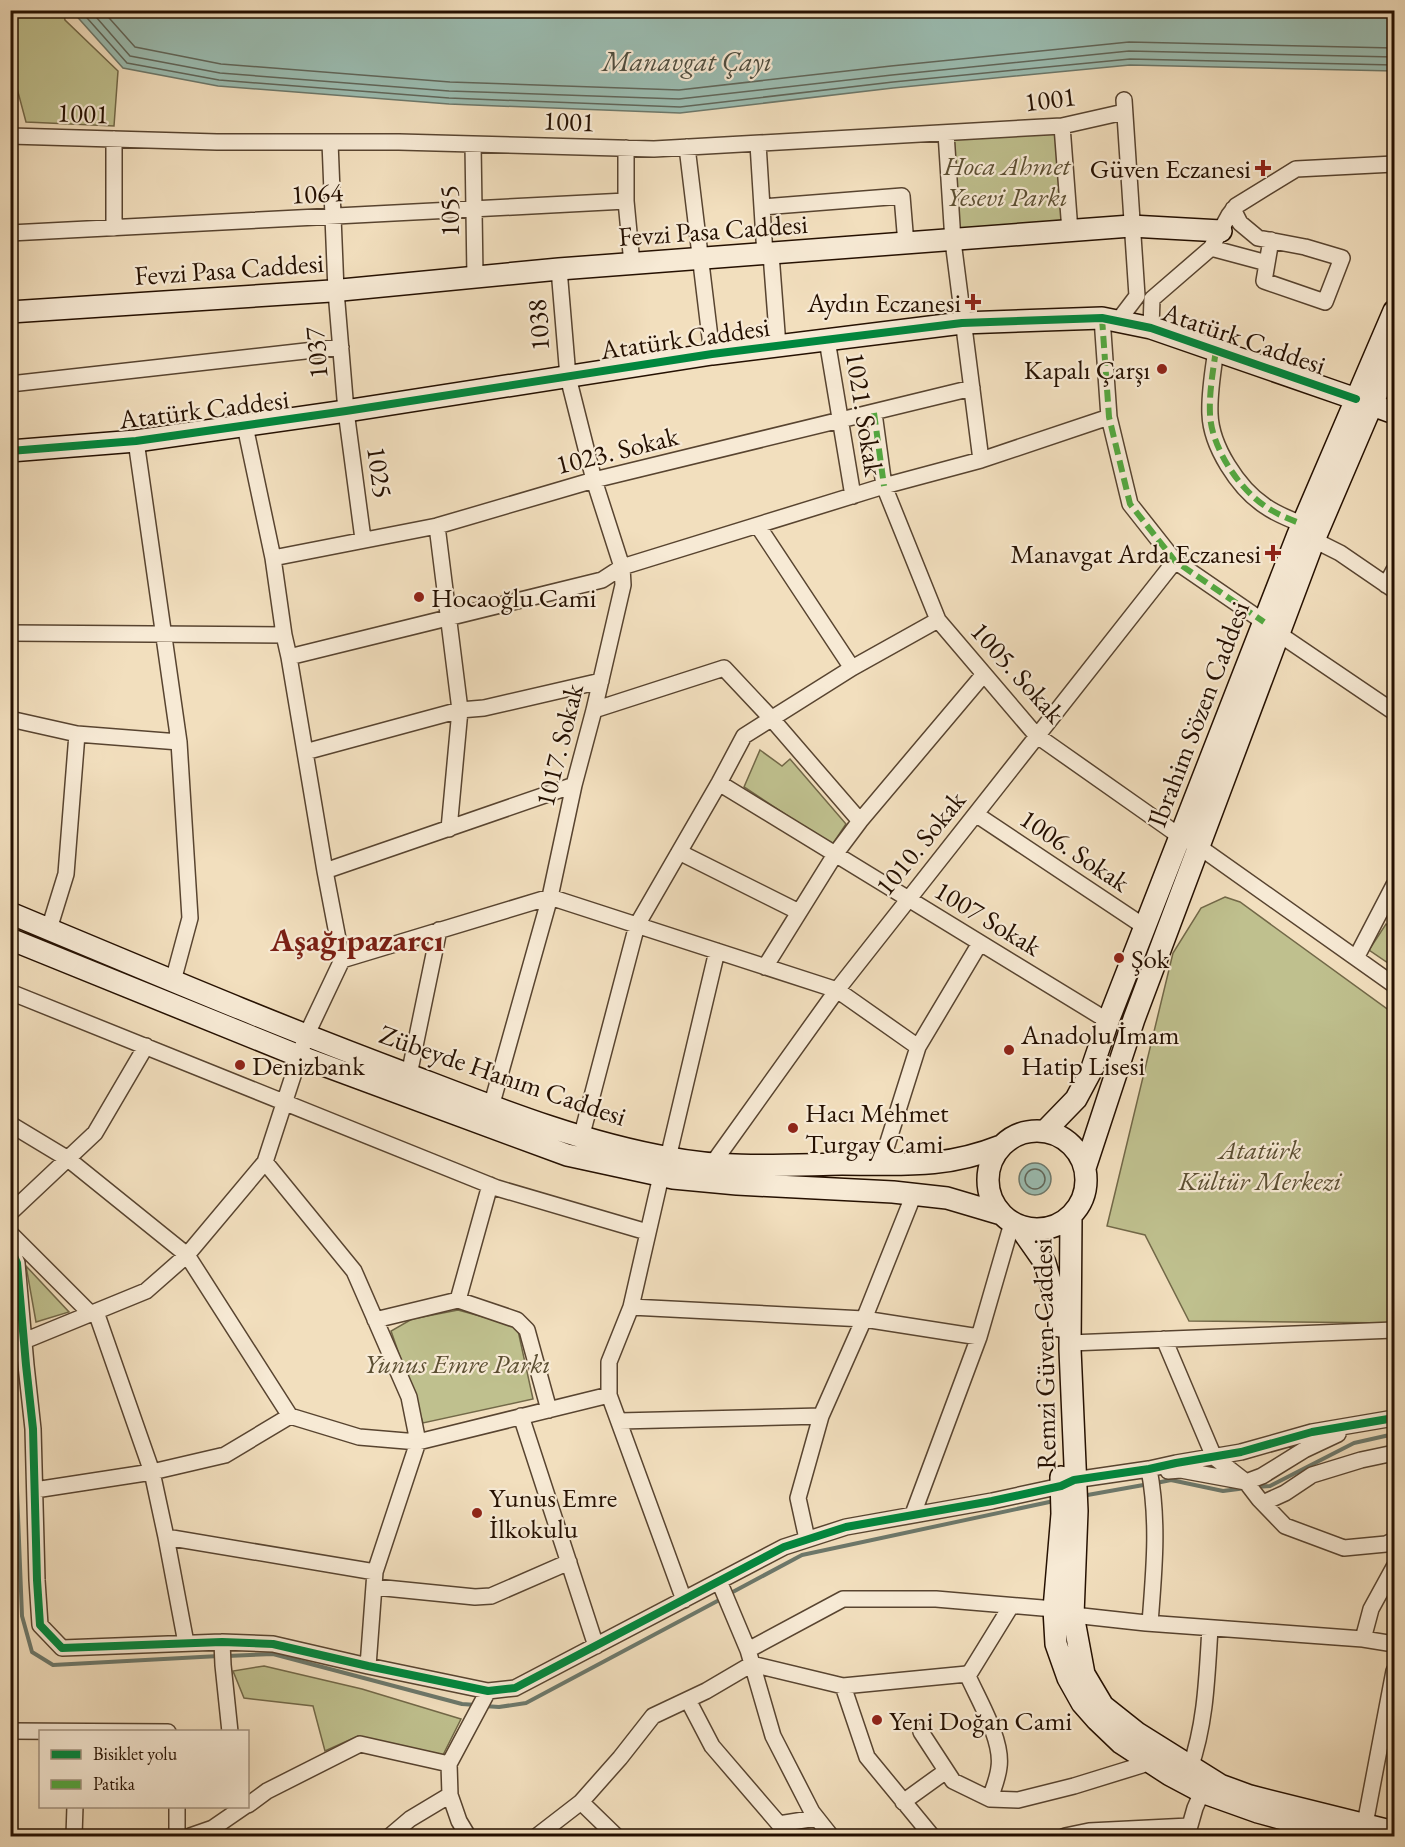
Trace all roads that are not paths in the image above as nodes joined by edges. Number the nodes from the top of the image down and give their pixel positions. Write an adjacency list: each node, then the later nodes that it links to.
1 (1062, 126): 2 (street, 1001); 16 (street, 1001); 18 (street)
2 (946, 133): 7 (street, 1001); 22 (street)
3 (10, 136): 4 (street, 1001)
4 (114, 139): 5 (street, 1001); 17 (street)
5 (330, 142): 6 (street, 1001); 15 (street, 1037)
6 (473, 144): 9 (street, 1001); 13 (street, 1055)
7 (758, 144): 8 (street, 1001); 12 (street)
8 (687, 147): 9 (street, 1001); 25 (street)
9 (626, 148): 11 (street)
10 (1395, 164): 14 (street)
11 (626, 201): 13 (street, 1064); 27 (street)
12 (762, 207): 23 (street); 24 (street)
13 (474, 209): 15 (street, 1064); 29 (street, 1055)
14 (1233, 209): 20 (street); 21 (street)
15 (332, 218): 17 (street, 1064); 30 (street, 1037)
16 (1131, 226): 18 (main road, Fevzi Pasa Caddesi); 20 (main road, Fevzi Pasa Caddesi); 33 (street)
17 (114, 228): 19 (street, 1064)
18 (1070, 231): 22 (main road, Fevzi Pasa Caddesi)
19 (10, 233)
20 (1216, 240): 26 (street); 35 (street)
21 (1271, 240): 26 (street); 26 (street)
22 (953, 241): 23 (main road, Fevzi Pasa Caddesi); 34 (street)
23 (906, 244): 24 (main road, Fevzi Pasa Caddesi)
24 (768, 254): 25 (main road, Fevzi Pasa Caddesi); 37 (street)
25 (700, 259): 27 (main road, Fevzi Pasa Caddesi); 41 (street)
26 (1267, 263)
27 (632, 264): 28 (main road, Fevzi Pasa Caddesi)
28 (560, 269): 29 (main road, Fevzi Pasa Caddesi); 42 (street, 1038)
29 (476, 277): 30 (main road, Fevzi Pasa Caddesi)
30 (336, 291): 32 (main road, Fevzi Pasa Caddesi); 38 (street, 1037)
31 (1395, 310): 45 (main road, Ibrahim Sözen Caddesi)
32 (10, 312)
33 (1110, 320): 34 (main road, Atatürk Caddesi); 35 (main road, Atatürk Caddesi); 49 (street)
34 (962, 323): 36 (main road, Atatürk Caddesi); 44 (street)
35 (1151, 328): 39 (main road, Atatürk Caddesi)
36 (827, 340): 37 (main road, Atatürk Caddesi); 50 (street, 1021. Sokak)
37 (778, 346): 41 (main road, Atatürk Caddesi)
38 (341, 347): 43 (street); 46 (street, 1037)
39 (1216, 350): 45 (main road, Atatürk Caddesi); 60 (street)
40 (1395, 353): 45 (main road, Ibrahim Sözen Caddesi)
41 (712, 354): 42 (main road, Atatürk Caddesi)
42 (568, 377): 46 (main road, Atatürk Caddesi); 55 (street, 1017. Sokak)
43 (10, 384)
44 (972, 388): 47 (street, 1023. Sokak); 54 (street)
45 (1364, 402): 48 (main road, Atatürk Caddesi); 60 (main road, Ibrahim Sözen Caddesi)
46 (346, 411): 51 (main road, Atatürk Caddesi); 61 (street, 1025)
47 (874, 413): 50 (street, 1023. Sokak); 56 (street, 1005. Sokak)
48 (1395, 413)
49 (1109, 417): 54 (street); 63 (street)
50 (840, 420): 55 (street, 1023. Sokak); 57 (street, 1021. Sokak)
51 (245, 426): 52 (main road, Atatürk Caddesi); 62 (street)
52 (136, 441): 53 (main road, Atatürk Caddesi); 71 (street)
53 (10, 451)
54 (981, 460): 56 (street)
55 (594, 480): 58 (street, 1023. Sokak); 64 (street, 1017. Sokak)
56 (884, 486): 57 (street); 68 (street, 1005. Sokak)
57 (853, 496): 59 (street)
58 (437, 526): 61 (street, 1023. Sokak); 67 (street)
59 (758, 526): 64 (street); 74 (street)
60 (1308, 532): 66 (street); 69 (main road, Ibrahim Sözen Caddesi)
61 (363, 540): 62 (street, 1023. Sokak)
62 (273, 558): 72 (street)
63 (1175, 561): 69 (street); 83 (street, 1010. Sokak)
64 (622, 567): 67 (street); 76 (street, 1017. Sokak)
65 (1395, 570): 66 (street)
66 (1390, 587)
67 (449, 619): 73 (street); 77 (street)
68 (938, 620): 74 (street); 75 (street, 1005. Sokak)
69 (1271, 628): 79 (street); 91 (main road, Ibrahim Sözen Caddesi)
70 (10, 633): 71 (street)
71 (165, 634): 72 (street); 84 (street)
72 (284, 635): 73 (street)
73 (289, 657): 85 (street)
74 (852, 668): 80 (street)
75 (984, 674): 83 (street, 1005. Sokak); 89 (street)
76 (601, 681): 77 (street); 78 (street, 1017. Sokak)
77 (460, 710): 85 (street); 90 (street)
78 (594, 710): 80 (street); 87 (street, 1017. Sokak)
79 (1395, 712)
80 (771, 718): 86 (street); 89 (street)
81 (10, 719): 82 (street)
82 (77, 734): 84 (street); 102 (street)
83 (1036, 735): 88 (street, 1010. Sokak); 91 (street, 1005. Sokak)
84 (179, 742): 110 (street)
85 (305, 752): 94 (street)
86 (719, 783): 92 (street); 93 (street, 1007 Sokak)
87 (574, 785): 90 (street); 96 (street, 1017. Sokak)
88 (977, 814): 97 (street, 1010. Sokak); 101 (street, 1006. Sokak)
89 (860, 821): 93 (street)
90 (449, 829): 94 (street)
91 (1190, 842): 101 (main road, Ibrahim Sözen Caddesi); 107 (street, 1005. Sokak); 130 (main road, Ibrahim Sözen Caddesi)
92 (679, 852): 98 (street); 100 (street)
93 (836, 854): 97 (street, 1007 Sokak); 98 (street)
94 (325, 871): 108 (street)
95 (1395, 885): 107 (street)
96 (550, 897): 100 (street); 103 (street); 120 (street, 1017. Sokak)
97 (908, 899): 105 (street, 1007 Sokak); 112 (street, 1010. Sokak)
98 (799, 912): 109 (street)
99 (10, 913): 102 (main road, Zübeyde Hanım Caddesi)
100 (637, 925): 106 (street); 123 (street)
101 (1145, 927): 114 (main road, Ibrahim Sözen Caddesi)
102 (49, 929): 110 (main road, Zübeyde Hanım Caddesi)
103 (439, 930): 108 (street); 118 (street)
104 (10, 939): 116 (main road, Zübeyde Hanım Caddesi)
105 (980, 943): 114 (street, 1007 Sokak); 117 (street)
106 (717, 951): 109 (street); 129 (street)
107 (1356, 958): 111 (street, 1005. Sokak)
108 (342, 960): 116 (street)
109 (765, 967): 112 (street)
110 (172, 981): 116 (main road, Zübeyde Hanım Caddesi)
111 (1395, 985)
112 (837, 990): 117 (street); 127 (street, 1010. Sokak)
113 (10, 992): 115 (street)
114 (1108, 1021): 122 (main road, Ibrahim Sözen Caddesi)
115 (146, 1046): 119 (street); 125 (street)
116 (303, 1046): 118 (main road, Zübeyde Hanım Caddesi); 119 (street); 120 (main road, Zübeyde Hanım Caddesi)
117 (918, 1047): 128 (street)
118 (409, 1075): 120 (main road, Zübeyde Hanım Caddesi)
119 (284, 1103): 126 (street); 131 (street)
120 (488, 1116): 123 (main road, Zübeyde Hanım Caddesi); 129 (main road, Zübeyde Hanım Caddesi)
121 (10, 1124): 125 (street)
122 (1045, 1131): 124 (main road); 130 (main road)
123 (581, 1138): 129 (main road, Zübeyde Hanım Caddesi)
124 (1001, 1146): 128 (main road, Zübeyde Hanım Caddesi); 135 (main road)
125 (68, 1159): 133 (street); 139 (street)
126 (265, 1162): 139 (street); 144 (street)
127 (713, 1163): 128 (main road, Zübeyde Hanım Caddesi); 129 (main road, Zübeyde Hanım Caddesi)
128 (881, 1164)
129 (664, 1167): 132 (main road, Zübeyde Hanım Caddesi); 136 (street)
130 (1085, 1168): 134 (main road)
131 (489, 1185): 136 (street); 140 (street)
132 (914, 1194): 135 (main road, Zübeyde Hanım Caddesi); 143 (street)
133 (10, 1213)
134 (1071, 1216): 135 (main road); 149 (main road, Remzi Güven Caddesi)
135 (1011, 1221): 146 (street); 166 (main road, Remzi Güven Caddesi)
136 (647, 1232): 141 (street)
137 (10, 1233): 142 (street)
138 (10, 1247): 148 (street)
139 (187, 1255): 142 (street); 153 (street)
140 (458, 1300): 144 (street); 152 (street)
141 (630, 1307): 143 (street); 151 (street)
142 (94, 1313): 148 (street); 163 (street)
143 (864, 1319): 146 (street); 155 (street)
144 (375, 1320): 159 (street)
145 (1395, 1330): 147 (street)
146 (979, 1337): 168 (street)
147 (1164, 1339): 149 (street); 161 (street)
148 (24, 1341): 150 (street)
149 (1070, 1343): 166 (main road, Remzi Güven Caddesi)
150 (18, 1366): 165 (street)
151 (609, 1395): 152 (street); 157 (street)
152 (549, 1410): 154 (street)
153 (290, 1416): 159 (street); 163 (street)
154 (521, 1416): 159 (street); 172 (street)
155 (820, 1416): 157 (street); 170 (street)
156 (1395, 1418): 158 (street)
157 (619, 1421): 177 (street)
158 (1357, 1425): 161 (street); 164 (street)
159 (418, 1442): 174 (street)
160 (1395, 1453): 167 (street)
161 (1214, 1457): 162 (street); 164 (street)
162 (1150, 1470): 164 (street); 166 (street); 180 (street)
163 (152, 1472): 165 (street); 169 (street)
164 (1247, 1483): 167 (street)
165 (35, 1490): 183 (street)
166 (1068, 1496): 168 (street); 179 (main road, Remzi Güven Caddesi)
167 (1261, 1501): 171 (street)
168 (913, 1514): 170 (street)
169 (166, 1536): 174 (street); 183 (street)
170 (807, 1539): 175 (street)
171 (1395, 1540)
172 (568, 1562): 176 (street); 185 (street)
173 (1395, 1567): 182 (street)
174 (375, 1572): 176 (street)
175 (722, 1586): 177 (street); 187 (street)
176 (375, 1587): 188 (street)
177 (684, 1600): 185 (street)
178 (1011, 1605): 179 (street); 187 (street); 190 (street)
179 (1063, 1612): 180 (street); 198 (main road, Remzi Güven Caddesi); 200 (main road, Remzi Güven Caddesi)
180 (1150, 1623): 181 (street)
181 (1210, 1628): 182 (street); 200 (street)
182 (1363, 1639): 184 (street)
183 (186, 1643): 186 (street)
184 (1395, 1644)
185 (596, 1646): 192 (street)
186 (222, 1653): 188 (street); 194 (street)
187 (750, 1657): 191 (street); 193 (street); 211 (street)
188 (368, 1666): 192 (street)
189 (1395, 1671): 212 (street)
190 (967, 1674): 191 (street); 204 (street)
191 (843, 1686): 206 (street)
192 (485, 1695): 199 (street)
193 (688, 1700): 205 (street); 211 (street)
194 (230, 1730)
195 (10, 1731): 196 (street)
196 (39, 1731)
197 (921, 1732): 201 (street)
198 (1148, 1761): 202 (main road, Remzi Güven Caddesi); 204 (street)
199 (449, 1764): 203 (street); 207 (street)
200 (1190, 1768): 212 (main road, Remzi Güven Caddesi)
201 (946, 1771): 204 (street); 206 (street)
202 (1202, 1792): 213 (street); 225 (main road, Remzi Güven Caddesi)
203 (450, 1795): 218 (street); 219 (street)
204 (990, 1799)
205 (581, 1802): 220 (street); 221 (street)
206 (903, 1802): 223 (street)
207 (249, 1803)
208 (75, 1808): 215 (street)
209 (177, 1808): 216 (street)
210 (242, 1808): 217 (street)
211 (816, 1818): 222 (street)
212 (1365, 1824): 214 (main road, Remzi Güven Caddesi)
213 (1188, 1831): 224 (street)
214 (1395, 1832)
215 (74, 1836)
216 (177, 1836)
217 (190, 1836)
218 (390, 1836)
219 (468, 1836)
220 (537, 1836)
221 (616, 1836)
222 (831, 1836)
223 (932, 1836)
224 (1065, 1836)
225 (1346, 1836)

